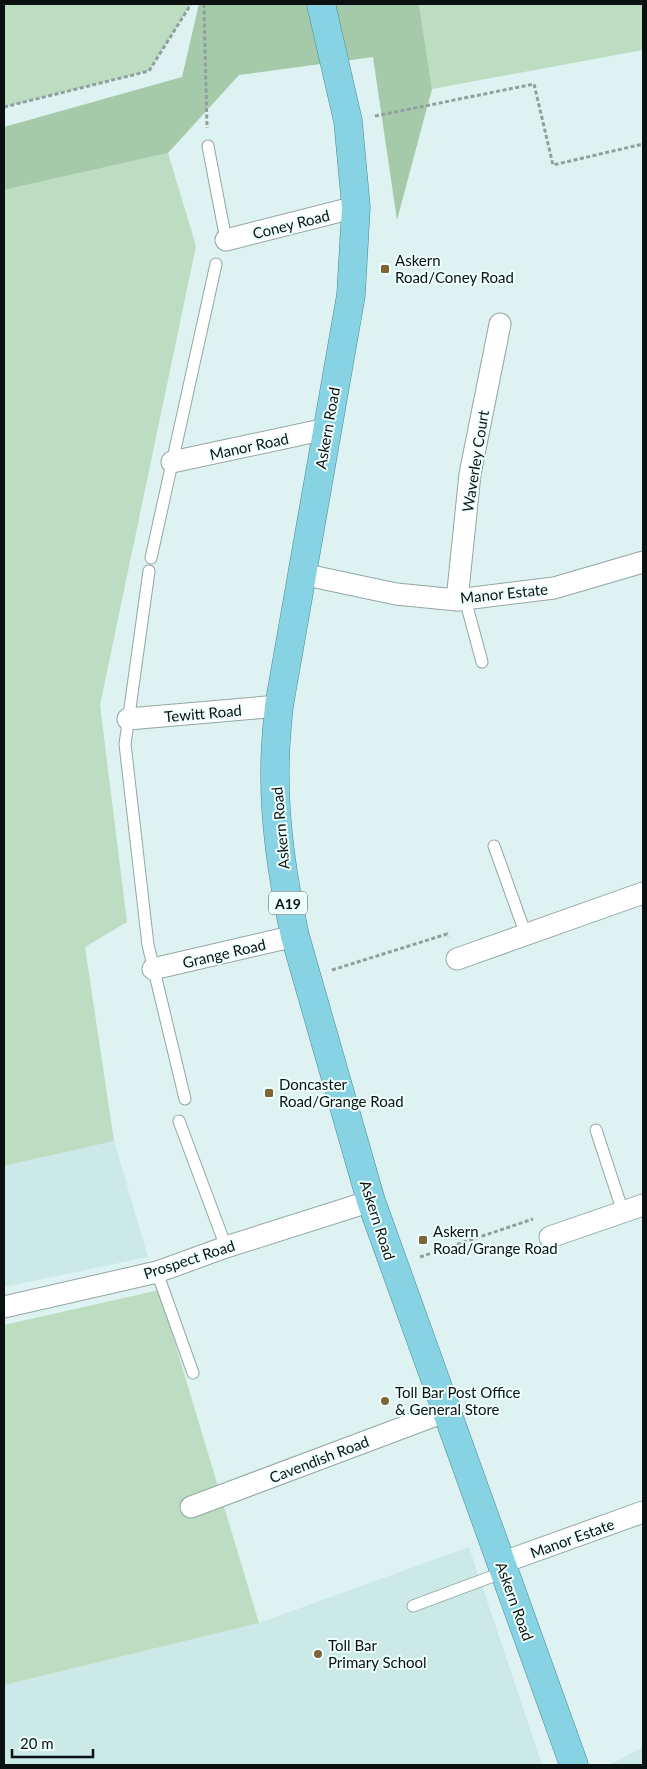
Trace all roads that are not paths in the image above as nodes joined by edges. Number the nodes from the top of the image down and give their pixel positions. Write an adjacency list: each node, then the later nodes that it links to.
1 (321, 4): 3 (highway, Askern Road / A19)
2 (208, 146): 4 (lane)
3 (356, 208): 4 (street, Coney Road); 7 (highway, Askern Road / A19)
4 (226, 240)
5 (216, 264): 8 (lane)
6 (500, 324): 13 (street, Waverley Court)
7 (326, 430): 8 (street, Manor Road); 12 (highway, Askern Road / A19)
8 (172, 462): 9 (lane)
9 (151, 558)
10 (643, 562): 13 (street, Manor Estate)
11 (148, 571): 16 (lane)
12 (302, 574): 13 (street, Manor Estate); 15 (highway, Askern Road / A19)
13 (461, 599): 14 (lane)
14 (482, 662)
15 (279, 706): 16 (street, Tewitt Road); 20 (highway, Askern Road / A19)
16 (128, 719): 22 (lane)
17 (494, 846): 19 (lane)
18 (643, 893): 19 (street)
19 (526, 935): 21 (street)
20 (295, 936): 22 (street, Grange Road); 26 (highway, Askern Road / A19)
21 (457, 959)
22 (153, 970): 23 (lane)
23 (185, 1099)
24 (179, 1121): 30 (lane)
25 (596, 1130): 28 (lane)
26 (371, 1201): 30 (street, Prospect Road); 34 (highway, Askern Road / A19)
27 (643, 1205): 28 (street)
28 (623, 1212): 29 (street)
29 (550, 1237)
30 (226, 1247): 31 (street, Prospect Road)
31 (157, 1272): 32 (street, Prospect Road); 33 (lane)
32 (4, 1307)
33 (193, 1373)
34 (447, 1411): 35 (street, Cavendish Road); 37 (highway, Askern Road / A19)
35 (191, 1507)
36 (643, 1512): 37 (street, Manor Estate)
37 (502, 1568): 38 (lane); 39 (highway, Askern Road / A19)
38 (413, 1606)
39 (574, 1765)

